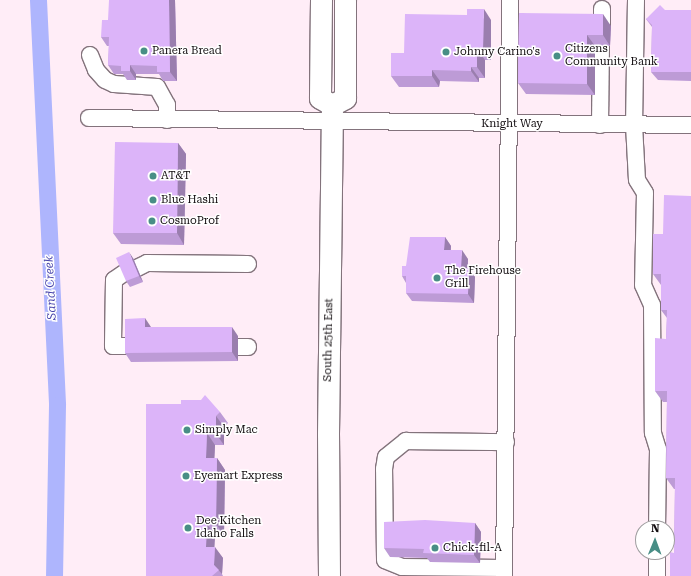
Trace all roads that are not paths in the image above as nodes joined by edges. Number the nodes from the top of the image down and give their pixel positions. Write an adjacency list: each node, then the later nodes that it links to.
1 (321, 0): 9 (main road)
2 (345, 0): 9 (main road)
3 (510, 0): 12 (street)
4 (636, 0): 14 (street)
5 (602, 9): 6 (street)
6 (602, 26)
7 (601, 46): 13 (street)
8 (90, 55): 11 (street)
9 (332, 114): 11 (street, Knight Way); 12 (street, Knight Way); 22 (main road, South 25th East)
10 (89, 118): 11 (street, Knight Way)
11 (167, 120)
12 (509, 124): 13 (street, Knight Way); 18 (street)
13 (600, 125): 14 (street, Knight Way)
14 (634, 125): 15 (street, Knight Way); 19 (street)
15 (691, 125)
16 (248, 264): 17 (street)
17 (131, 346)
18 (506, 442): 21 (street); 21 (street)
19 (657, 520)
20 (657, 560): 23 (street)
21 (504, 572)
22 (330, 576)
23 (657, 576)

